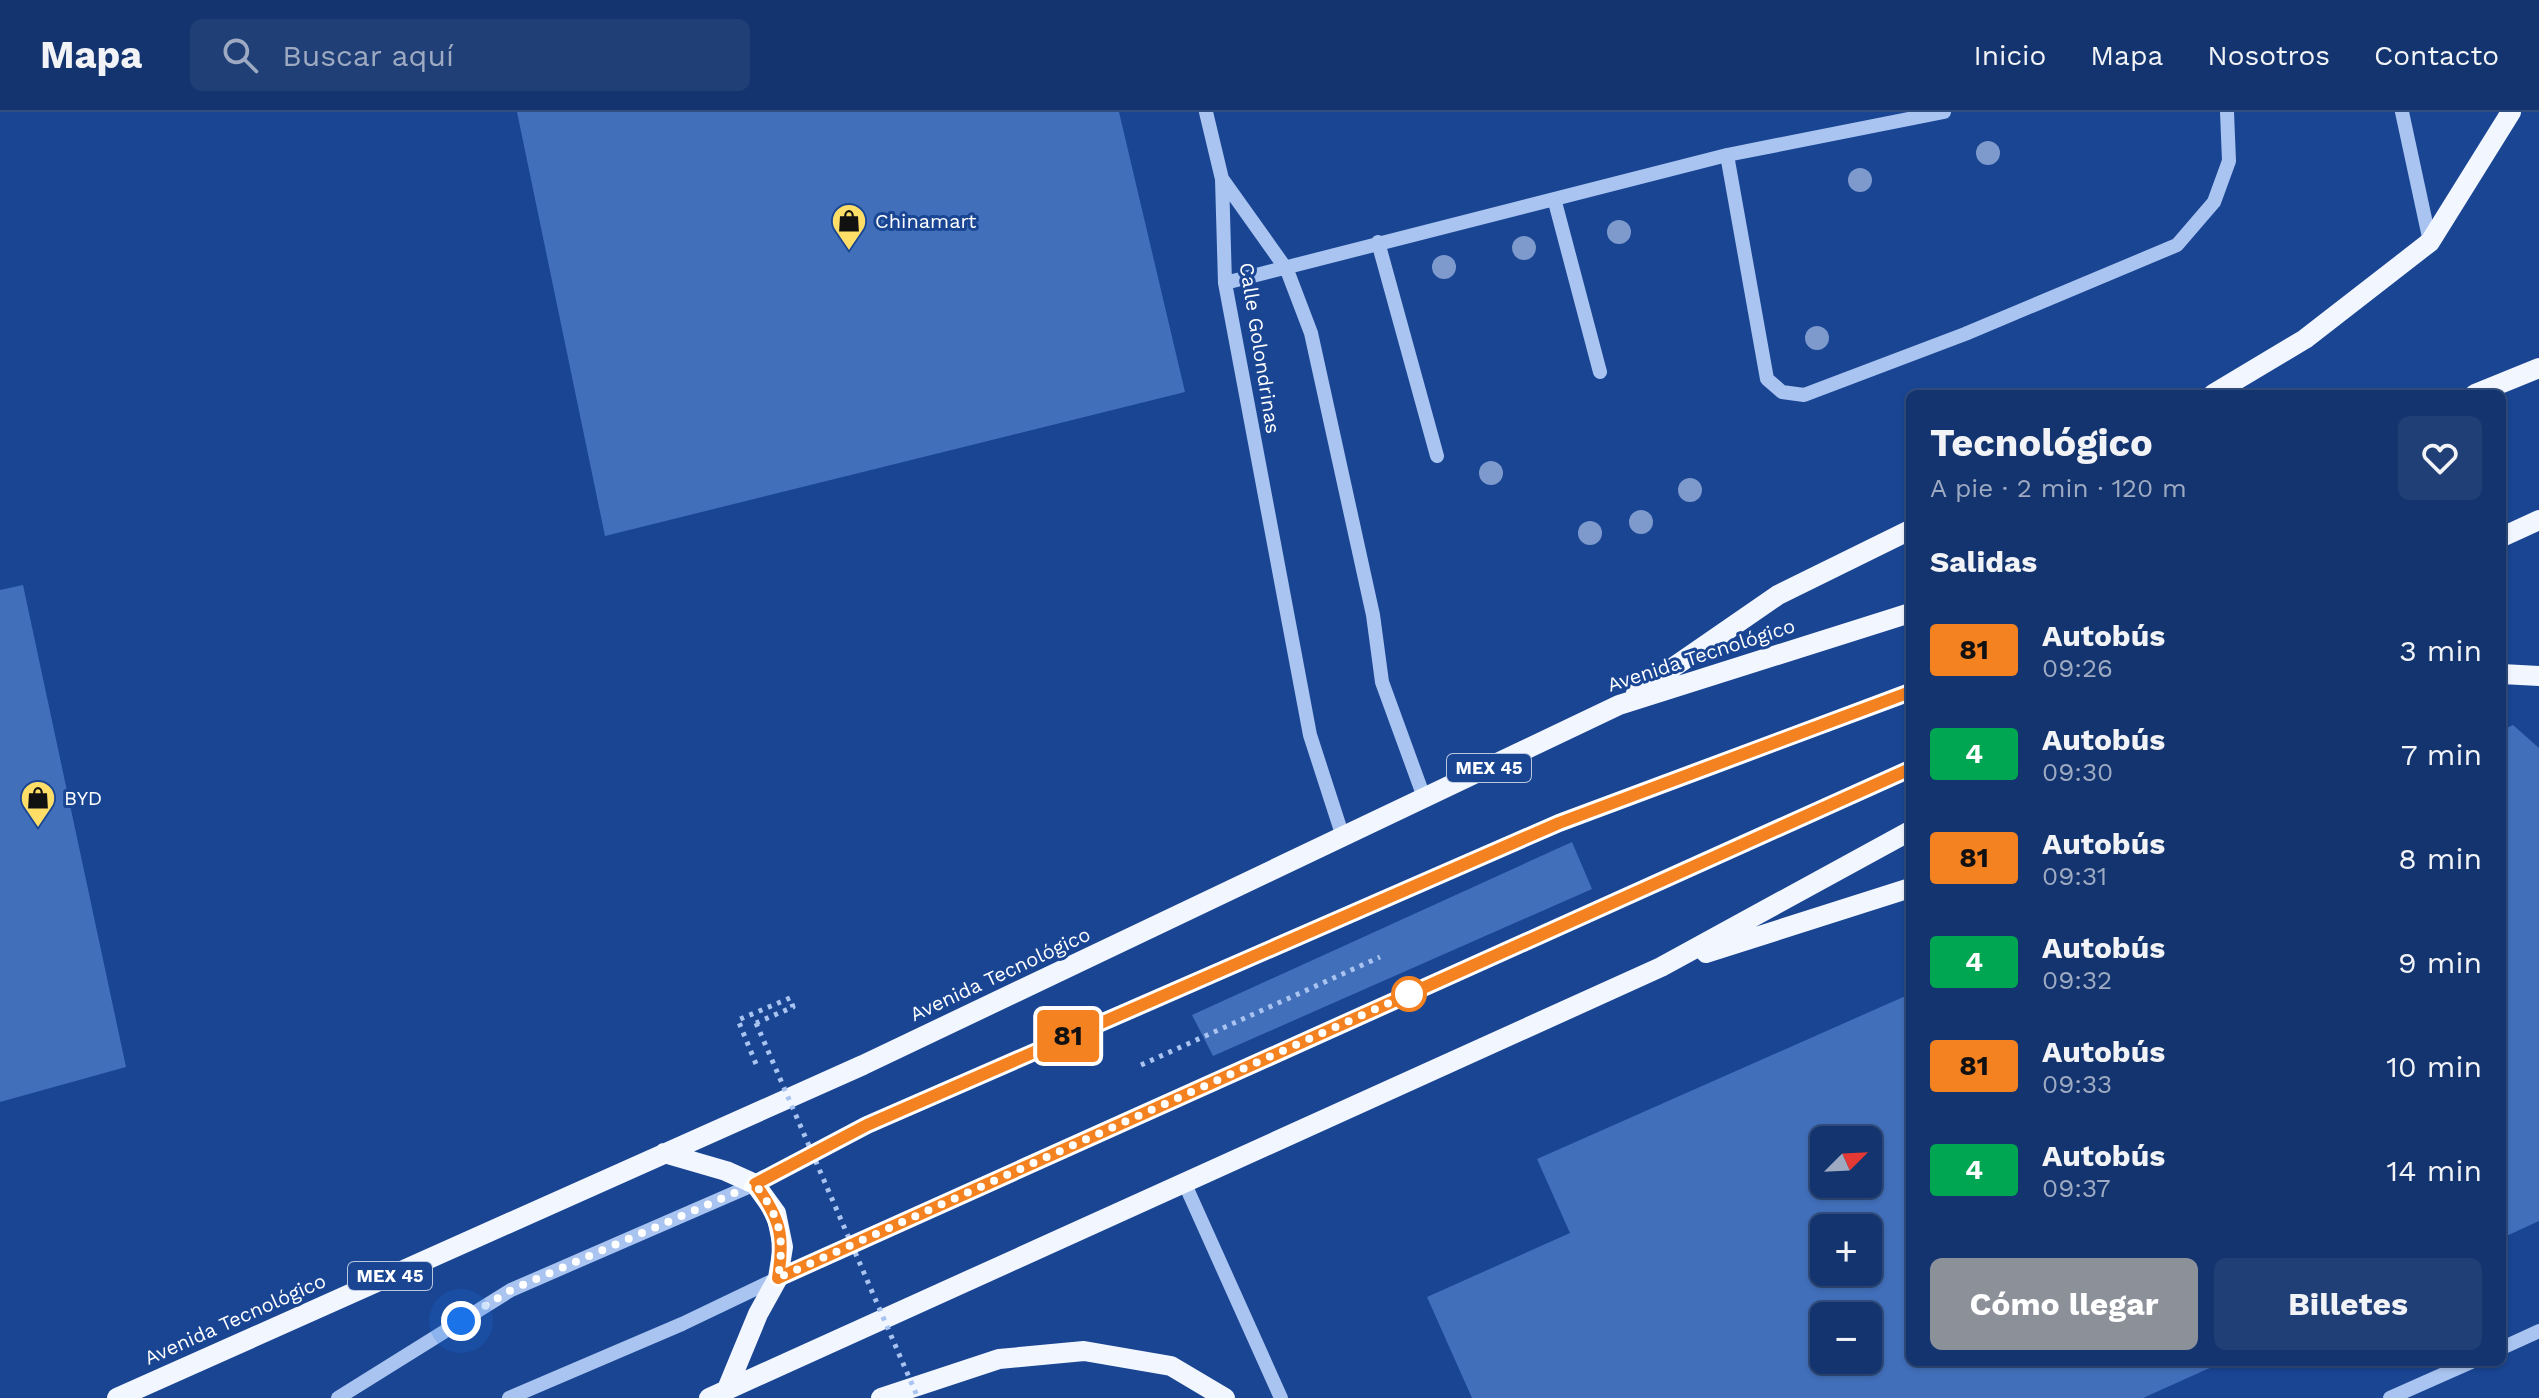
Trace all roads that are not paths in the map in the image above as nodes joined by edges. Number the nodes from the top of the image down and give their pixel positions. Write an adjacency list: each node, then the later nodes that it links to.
1 (1206, 112): 7 (street)
2 (1944, 112): 6 (street)
3 (2227, 112): 6 (street)
4 (2402, 112): 10 (street)
5 (2511, 112): 10 (main road)
6 (1727, 155): 8 (street)
7 (1222, 179): 11 (street, Calle Golondrinas); 12 (street, Calle Golondrinas)
8 (1555, 202): 9 (street); 14 (street)
9 (1378, 242): 11 (street); 17 (street)
10 (2430, 242): 15 (main road)
11 (1287, 270): 12 (street); 27 (street, Calle Golondrinas)
12 (1225, 283): 29 (street, Calle Golondrinas)
13 (2539, 368): 16 (main road)
14 (1600, 372)
15 (2220, 390)
16 (2485, 390)
17 (1437, 456)
18 (2539, 520): 20 (main road)
19 (1906, 532): 25 (main road)
20 (2506, 535)
21 (1906, 614): 25 (main road, Avenida Tecnológico / MEX 45)
22 (2506, 674): 23 (main road)
23 (2539, 676)
24 (1906, 693): 34 (street)
25 (1619, 705): 27 (main road, Avenida Tecnológico / MEX 45)
26 (1906, 771): 35 (street)
27 (1425, 800): 29 (main road, Avenida Tecnológico / MEX 45)
28 (1906, 833): 31 (main road)
29 (1343, 837): 32 (main road, Avenida Tecnológico / MEX 45)
30 (1906, 889): 31 (main road)
31 (1661, 967): 33 (main road)
32 (664, 1153): 34 (main road); 40 (main road, Avenida Tecnológico / MEX 45)
33 (1184, 1182): 39 (main road); 45 (street)
34 (755, 1184): 35 (main road); 41 (street)
35 (778, 1278): 39 (main road); 42 (street)
36 (2539, 1331): 37 (street)
37 (2506, 1346)
38 (2462, 1366): 46 (street)
39 (718, 1394)
40 (117, 1398)
41 (338, 1398)
42 (509, 1398)
43 (881, 1398): 44 (main road)
44 (1225, 1398)
45 (1281, 1398)
46 (2390, 1398)

